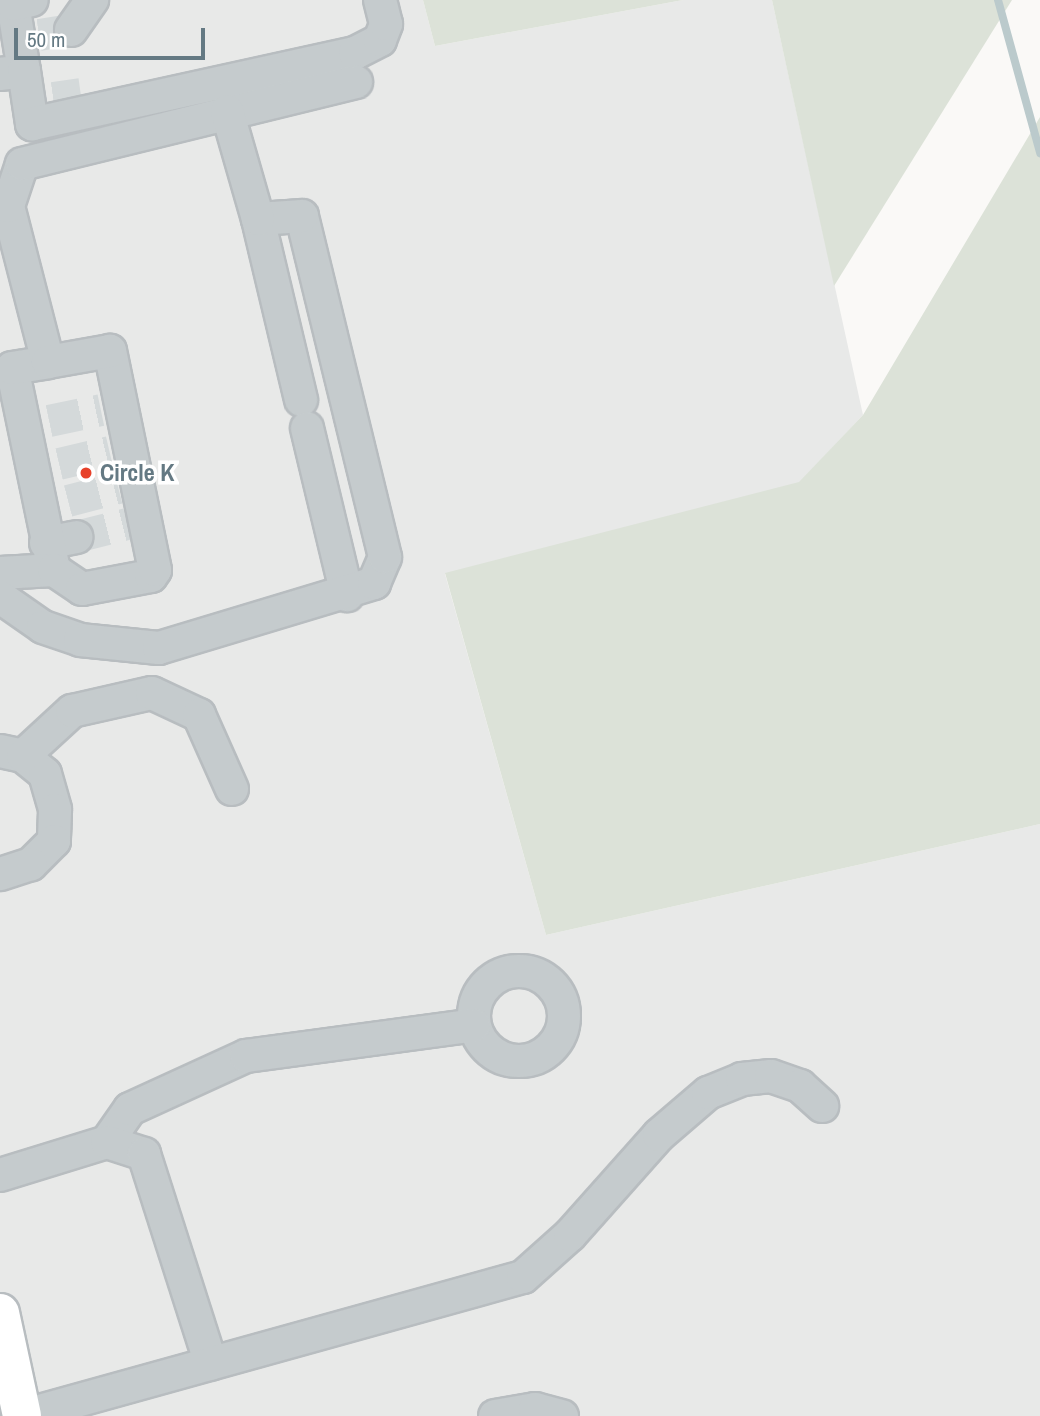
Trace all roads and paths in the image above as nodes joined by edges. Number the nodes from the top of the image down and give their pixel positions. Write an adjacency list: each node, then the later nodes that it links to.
1 (92, 0): 4 (lane)
2 (380, 0): 8 (lane)
3 (19, 1): 5 (lane)
4 (71, 30)
5 (12, 72): 7 (lane)
6 (356, 82): 9 (lane)
7 (54, 98): 8 (lane); 8 (lane)
8 (123, 104)
9 (227, 111): 10 (lane); 11 (lane)
10 (4, 206): 12 (lane)
11 (258, 219): 15 (lane); 15 (lane)
12 (48, 362): 13 (lane); 13 (lane)
13 (59, 550): 14 (lane)
14 (0, 573)
15 (347, 595): 16 (lane)
16 (0, 597)
17 (12, 754): 18 (lane); 19 (lane)
18 (232, 789)
19 (0, 874)
20 (474, 1026): 22 (lane)
21 (822, 1106): 25 (lane)
22 (107, 1142): 23 (lane); 25 (lane)
23 (0, 1175)
24 (0, 1313): 26 (highway)
25 (211, 1364): 26 (lane)
26 (22, 1416)
27 (495, 1416): 28 (lane)
28 (562, 1416)

